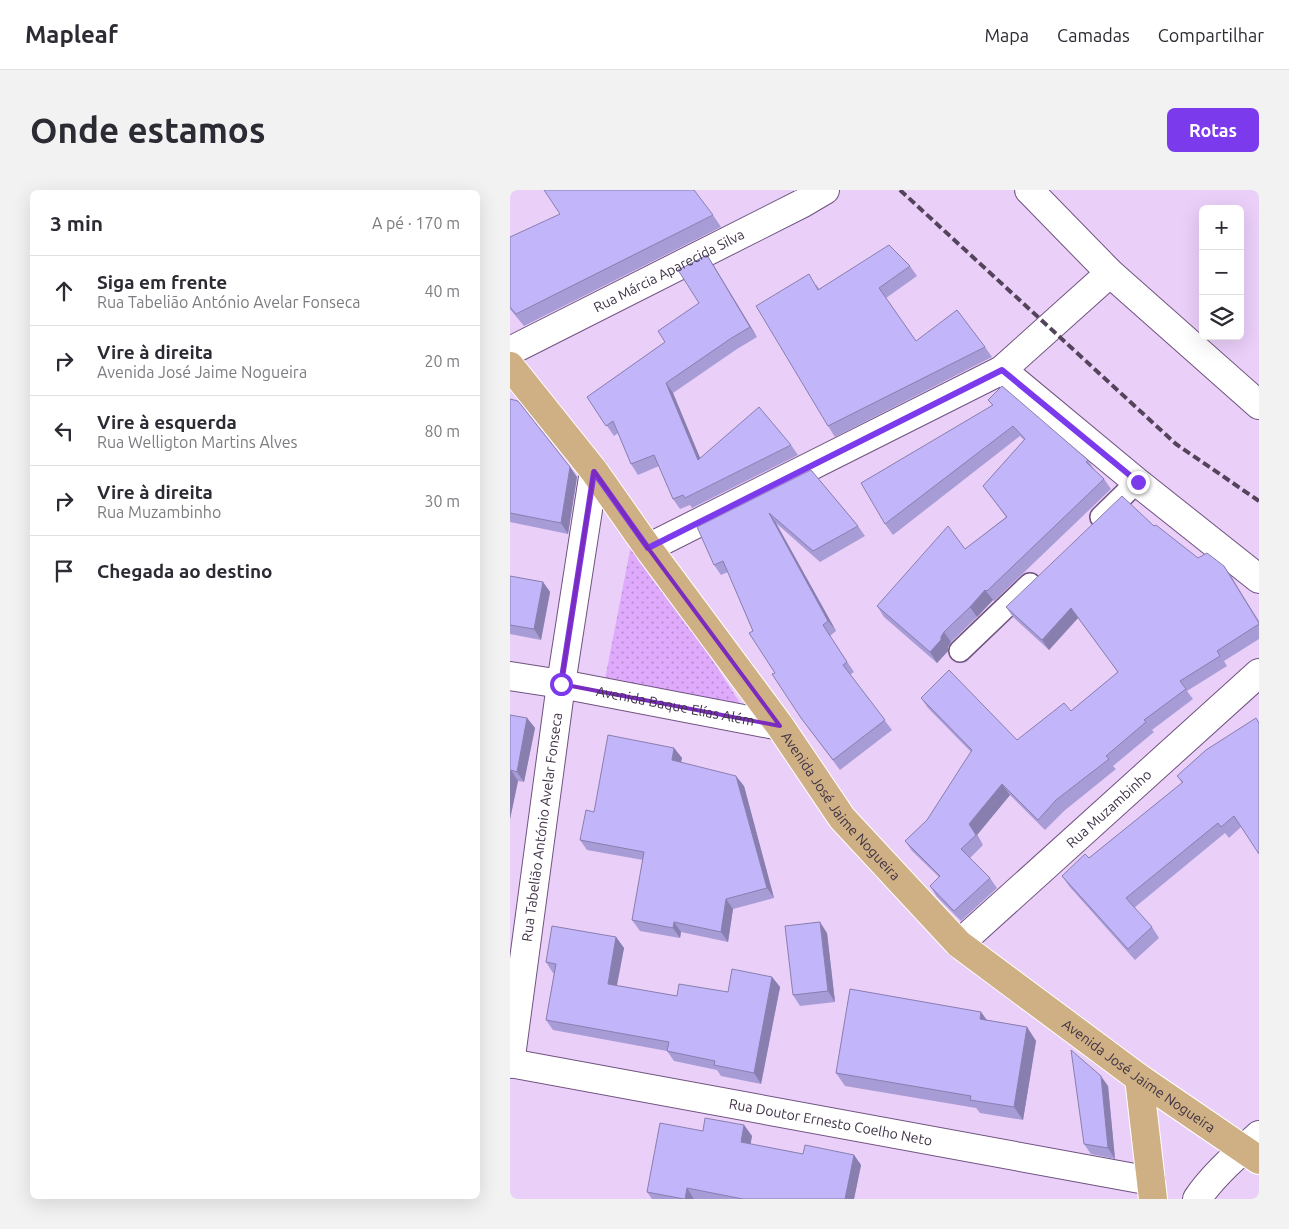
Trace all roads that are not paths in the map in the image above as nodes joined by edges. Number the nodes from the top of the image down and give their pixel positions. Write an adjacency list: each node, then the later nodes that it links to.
1 (1029, 190): 3 (street)
2 (807, 194): 4 (street, Rua Márcia Aparecida Silva)
3 (1110, 273): 6 (street); 7 (street)
4 (510, 350)
5 (510, 366): 8 (main road, Avenida José Jaime Nogueira)
6 (1002, 370): 9 (street); 11 (street)
7 (1259, 405)
8 (594, 472): 11 (main road, Avenida José Jaime Nogueira); 17 (street, Rua Tabelião António Avelar Fonseca)
9 (1138, 482): 10 (street); 13 (street)
10 (1088, 530)
11 (648, 548): 18 (main road, Avenida José Jaime Nogueira)
12 (1045, 570): 14 (street)
13 (1259, 579)
14 (960, 651)
15 (1259, 673): 19 (street, Rua Muzambinho)
16 (510, 676): 17 (street, Avenida Baque Elías Além)
17 (561, 684): 18 (street, Avenida Baque Elías Além); 20 (street, Rua Tabelião António Avelar Fonseca)
18 (780, 726): 19 (main road, Avenida José Jaime Nogueira)
19 (959, 944): 21 (main road, Avenida José Jaime Nogueira)
20 (510, 1064): 23 (street, Rua Doutor Ernesto Coelho Neto)
21 (1139, 1078): 22 (main road, Avenida José Jaime Nogueira); 23 (main road)
22 (1254, 1148): 24 (street)
23 (1152, 1190)
24 (1197, 1199)

